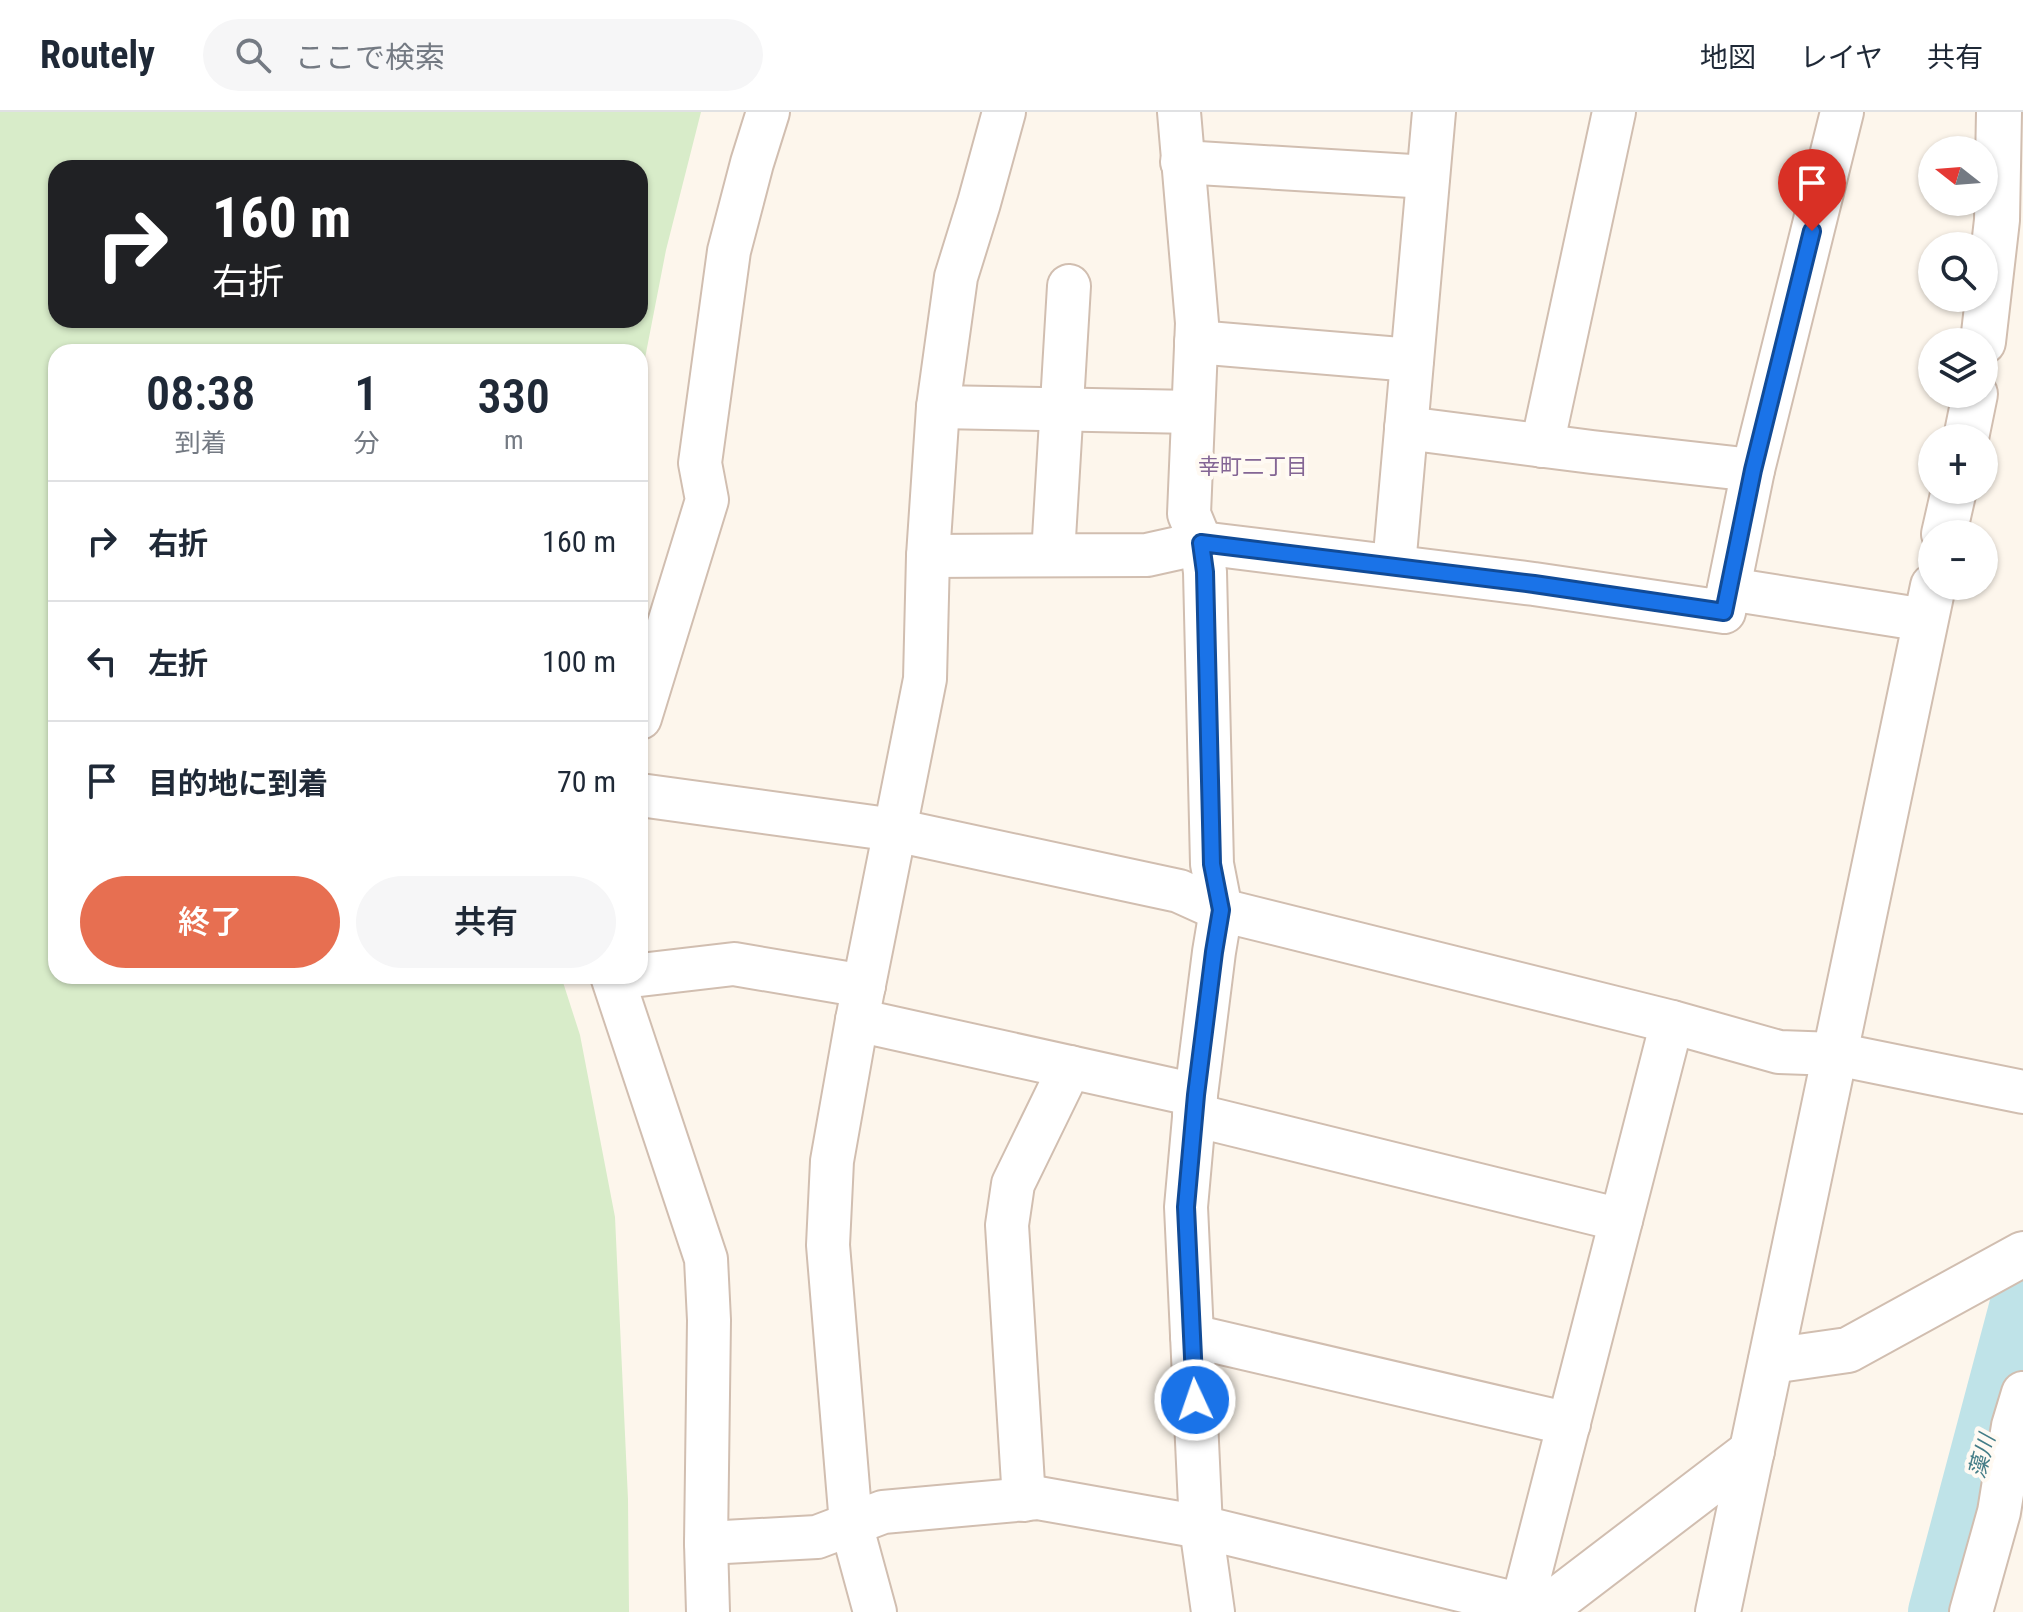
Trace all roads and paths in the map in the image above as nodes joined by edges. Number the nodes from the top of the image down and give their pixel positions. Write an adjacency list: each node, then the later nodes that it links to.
1 (768, 112): 26 (street)
2 (1004, 112): 14 (street)
3 (1179, 112): 8 (street)
4 (1434, 112): 9 (street)
5 (1614, 112): 18 (street)
6 (1842, 112): 19 (street)
7 (1999, 112): 11 (street)
8 (1182, 162): 9 (street); 12 (street)
9 (1428, 177): 13 (street)
10 (1069, 286): 15 (street)
11 (1985, 328)
12 (1196, 342): 13 (street); 16 (street)
13 (1412, 360): 17 (street)
14 (938, 407): 15 (street); 22 (street)
15 (1062, 410): 16 (street); 21 (street)
16 (1193, 412): 20 (street)
17 (1406, 428): 18 (street); 23 (street)
18 (1542, 446): 19 (street)
19 (1753, 470): 24 (street)
20 (1201, 543): 21 (street); 23 (street); 29 (street)
21 (1053, 555): 22 (street)
22 (928, 556): 28 (street)
23 (1394, 566): 24 (street)
24 (1729, 589): 25 (street)
25 (1929, 603): 34 (street)
26 (648, 692)
27 (648, 796): 28 (street)
28 (895, 830): 29 (street); 32 (street)
29 (1221, 910): 33 (street); 37 (street)
30 (648, 973): 32 (street)
31 (625, 984): 48 (street)
32 (860, 1003): 35 (street); 46 (street)
33 (1672, 1022): 34 (street); 38 (street)
34 (1836, 1054): 36 (street); 41 (street)
35 (1070, 1067): 37 (street); 45 (street)
36 (2023, 1092)
37 (1195, 1105): 38 (street); 40 (street)
38 (1621, 1220): 43 (street)
39 (2021, 1255): 41 (street)
40 (1192, 1336): 43 (street); 47 (street)
41 (1771, 1361): 44 (street)
42 (2023, 1393): 54 (street)
43 (1569, 1424): 49 (street)
44 (1752, 1451): 49 (street); 53 (street)
45 (1024, 1500): 46 (street); 47 (street)
46 (851, 1524): 48 (street); 51 (street)
47 (1201, 1527): 49 (street); 52 (street)
48 (706, 1543): 50 (street)
49 (1532, 1610)
50 (708, 1612)
51 (875, 1612)
52 (1213, 1612)
53 (1718, 1612)
54 (1971, 1612)

